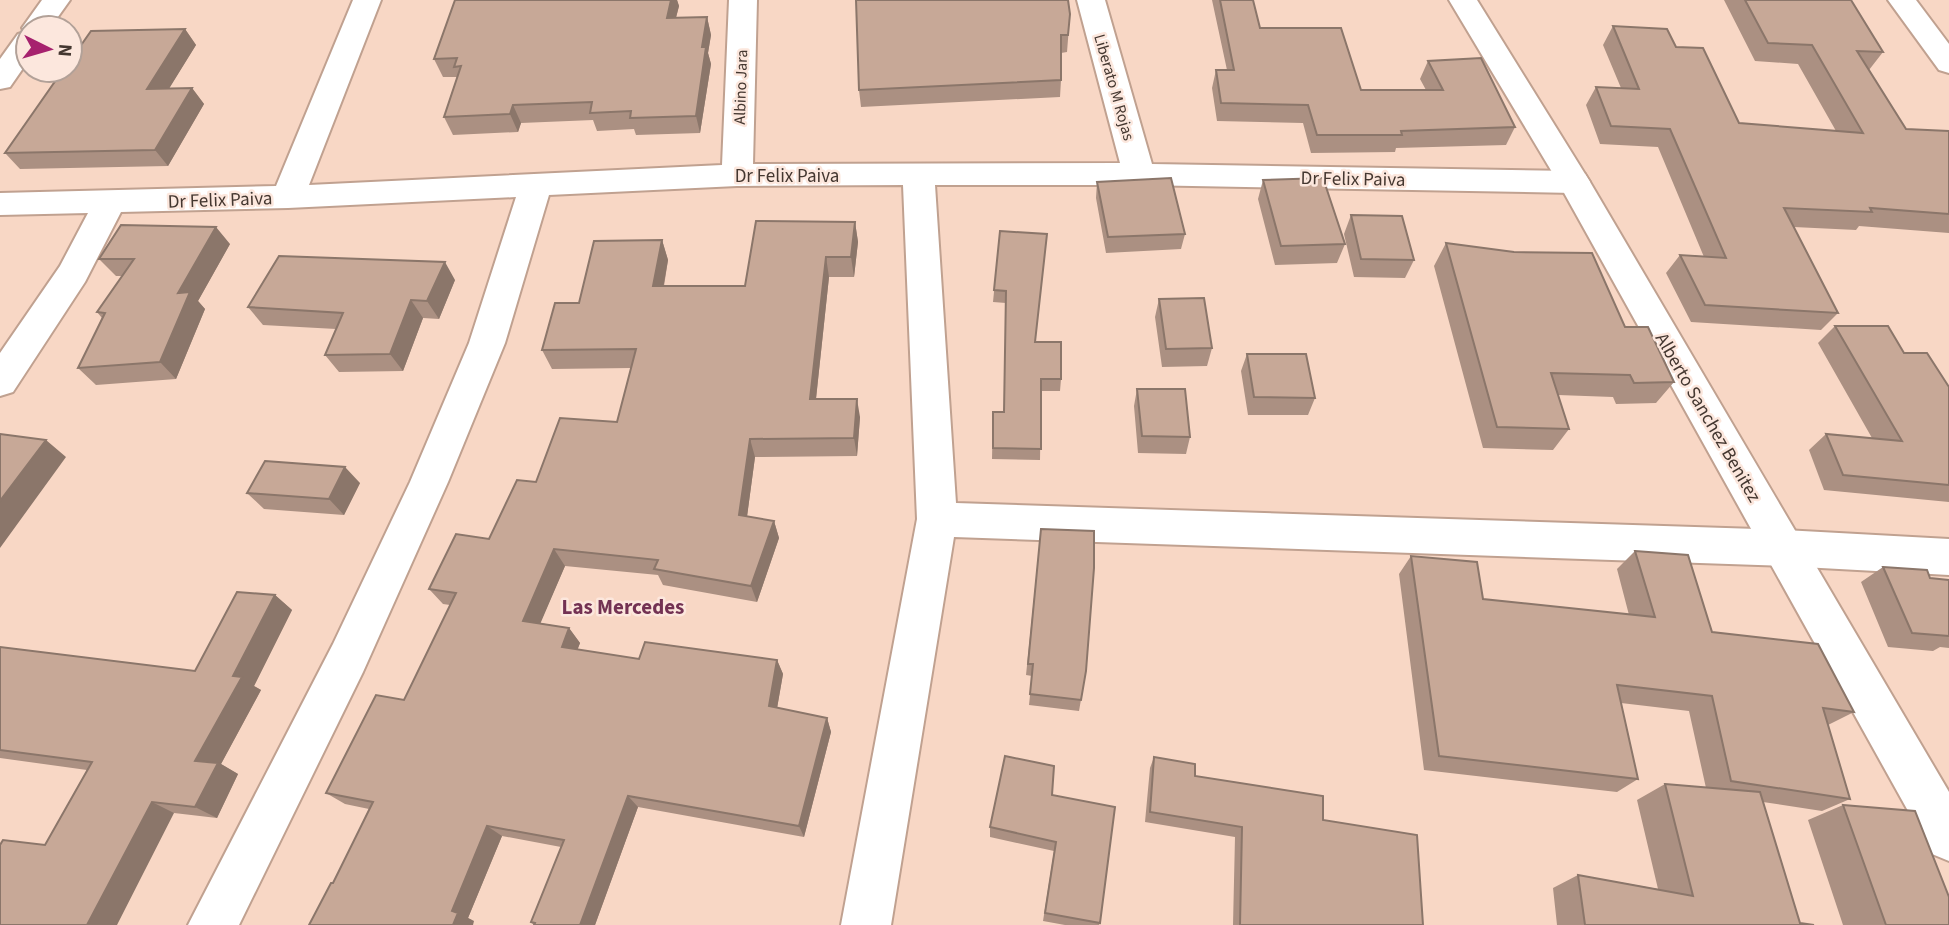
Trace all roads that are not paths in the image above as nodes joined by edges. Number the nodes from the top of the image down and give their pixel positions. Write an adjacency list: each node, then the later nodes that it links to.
1 (367, 0): 14 (street)
2 (743, 0): 11 (street, Albino Jara)
3 (1091, 0): 10 (street, Liberato M Rojas)
4 (1463, 0): 12 (street, Alberto Sanchez Benitez)
5 (1902, 0): 7 (street)
6 (14, 60): 8 (street)
7 (1949, 64)
8 (0, 80)
9 (918, 174): 10 (street, Dr Felix Paiva); 11 (street, Dr Felix Paiva); 18 (street)
10 (1139, 174): 12 (street, Dr Felix Paiva)
11 (737, 175): 13 (street, Dr Felix Paiva)
12 (1574, 182): 19 (street, Alberto Sanchez Benitez)
13 (536, 184): 14 (street, Dr Felix Paiva); 22 (street)
14 (288, 197): 15 (street, Dr Felix Paiva)
15 (110, 202): 16 (street, Dr Felix Paiva); 17 (street)
16 (0, 204)
17 (0, 382)
18 (937, 519): 19 (street); 23 (street)
19 (1784, 548): 20 (street); 21 (street, Alberto Sanchez Benitez)
20 (1949, 557)
21 (1946, 828)
22 (213, 925)
23 (866, 925)

